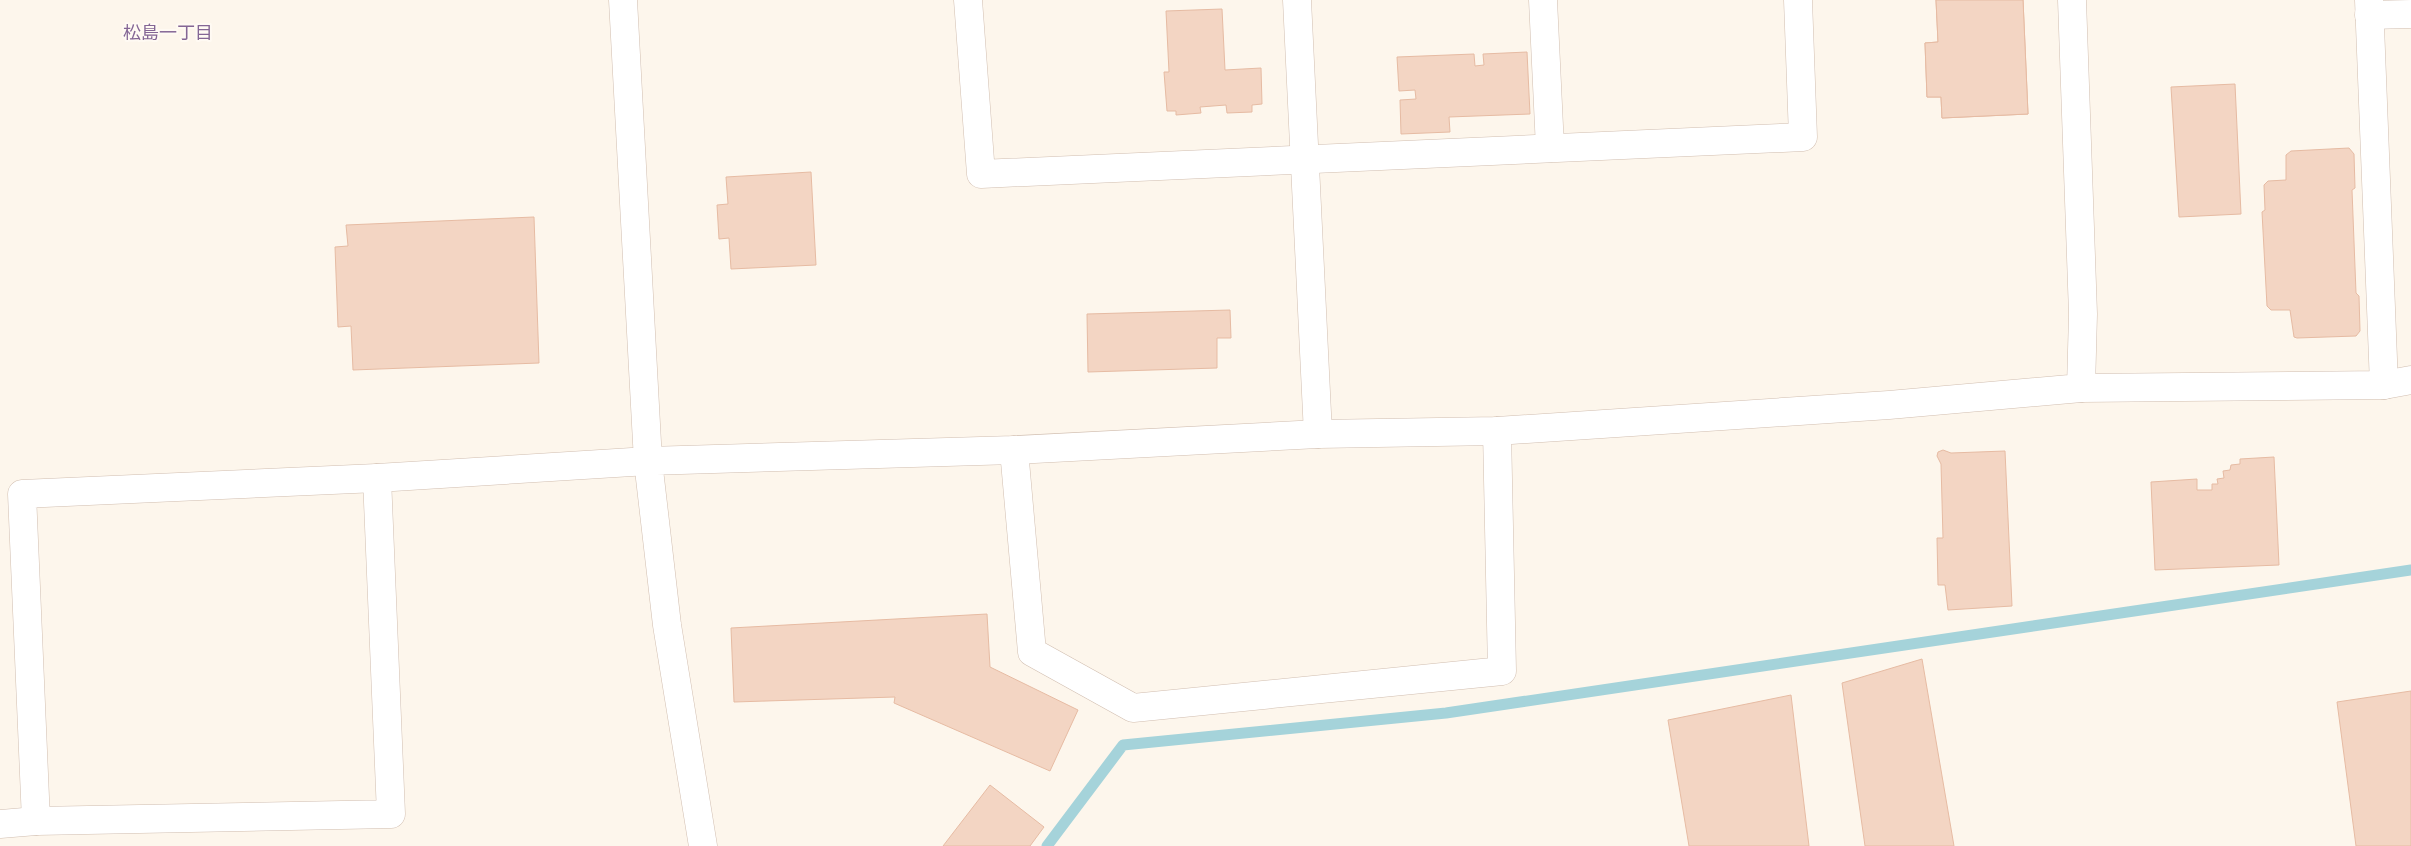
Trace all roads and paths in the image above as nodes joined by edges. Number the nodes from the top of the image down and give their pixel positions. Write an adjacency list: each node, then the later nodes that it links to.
1 (623, 0): 17 (street)
2 (968, 0): 10 (street)
3 (1297, 0): 10 (street)
4 (1543, 0): 9 (street)
5 (1798, 0): 9 (street)
6 (2072, 0): 13 (street)
7 (2369, 8): 8 (street); 12 (street)
8 (2411, 14)
9 (1550, 148): 10 (street)
10 (1305, 158): 15 (street)
11 (2411, 380): 12 (street)
12 (2384, 385): 13 (street)
13 (2081, 388): 14 (street)
14 (1497, 430): 15 (street); 16 (street)
15 (1318, 434): 16 (street)
16 (1014, 450): 17 (street)
17 (648, 461): 18 (street); 21 (street)
18 (377, 478): 19 (street); 19 (street)
19 (36, 822): 20 (street)
20 (0, 824)
21 (703, 846)

